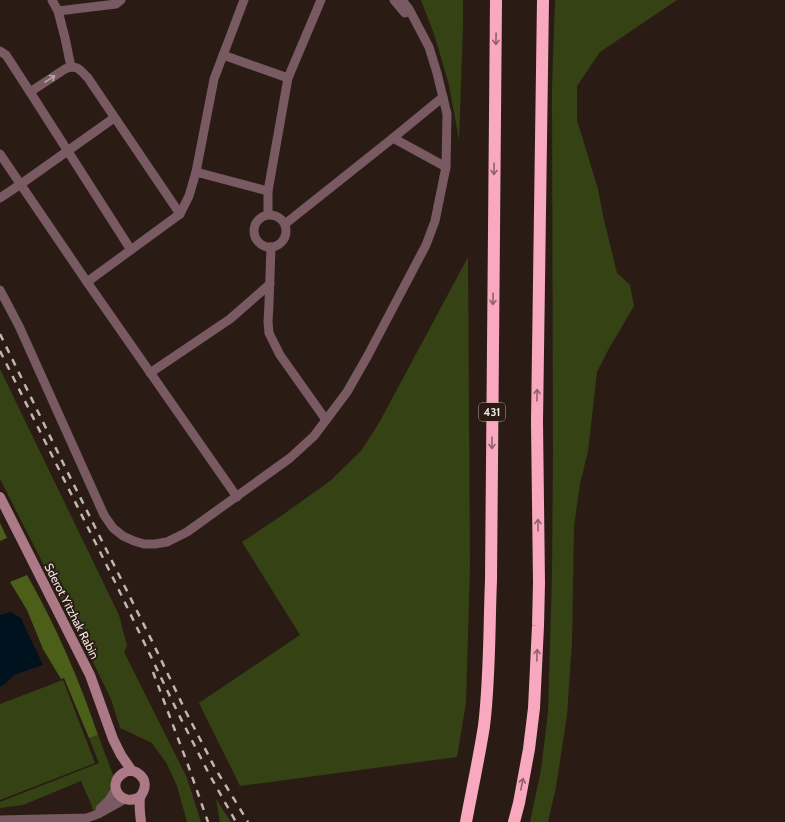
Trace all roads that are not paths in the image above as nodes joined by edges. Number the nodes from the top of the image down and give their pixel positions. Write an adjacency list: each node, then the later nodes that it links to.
1 (52, 0): 8 (street)
2 (121, 0): 8 (street)
3 (244, 0): 10 (street)
4 (321, 0): 12 (street)
5 (496, 0): 45 (highway, 431, one-way to 45)
6 (542, 0): 46 (highway, one-way to 6)
7 (398, 1): 14 (street)
8 (58, 11): 11 (street)
9 (0, 51): 13 (street)
10 (223, 55): 12 (street); 20 (street)
11 (71, 67): 13 (street, one-way to 11); 15 (street)
12 (288, 78): 22 (street)
13 (30, 92): 17 (street)
14 (443, 97): 16 (street); 19 (street)
15 (114, 118): 17 (street); 24 (street)
16 (393, 138): 19 (street); 26 (street)
17 (68, 151): 21 (street); 28 (street)
18 (0, 154): 21 (street)
19 (446, 167): 33 (street)
20 (196, 172): 22 (street); 24 (street)
21 (21, 184): 23 (street); 29 (street)
22 (268, 191): 25 (street)
23 (0, 198)
24 (180, 214): 28 (street)
25 (268, 214): 26 (street); 27 (street)
26 (285, 224): 27 (street)
27 (271, 247): 30 (street)
28 (131, 250): 29 (street)
29 (87, 282): 32 (street)
30 (270, 284): 32 (street); 33 (street)
31 (0, 290): 35 (street)
32 (150, 373): 35 (street)
33 (326, 420): 35 (street)
34 (0, 497): 36 (main road, Sderot Yitzhak Rabin)
35 (237, 497)
36 (113, 739): 37 (main road, Sderot Yitzhak Rabin); 38 (main road, Sderot Yitzhak Rabin)
37 (132, 771): 38 (main road); 40 (main road, Sderot Yitzhak Rabin)
38 (119, 776): 39 (main road, Sderot Yitzhak Rabin)
39 (116, 789): 41 (main road, Sderot Yitzhak Rabin); 42 (street)
40 (141, 796): 41 (main road); 44 (main road, Sderot Yitzhak Rabin)
41 (126, 800): 42 (street); 44 (main road, Sderot Yitzhak Rabin)
42 (87, 818): 43 (street)
43 (4, 821)
44 (139, 822)
45 (466, 822)
46 (514, 822)

